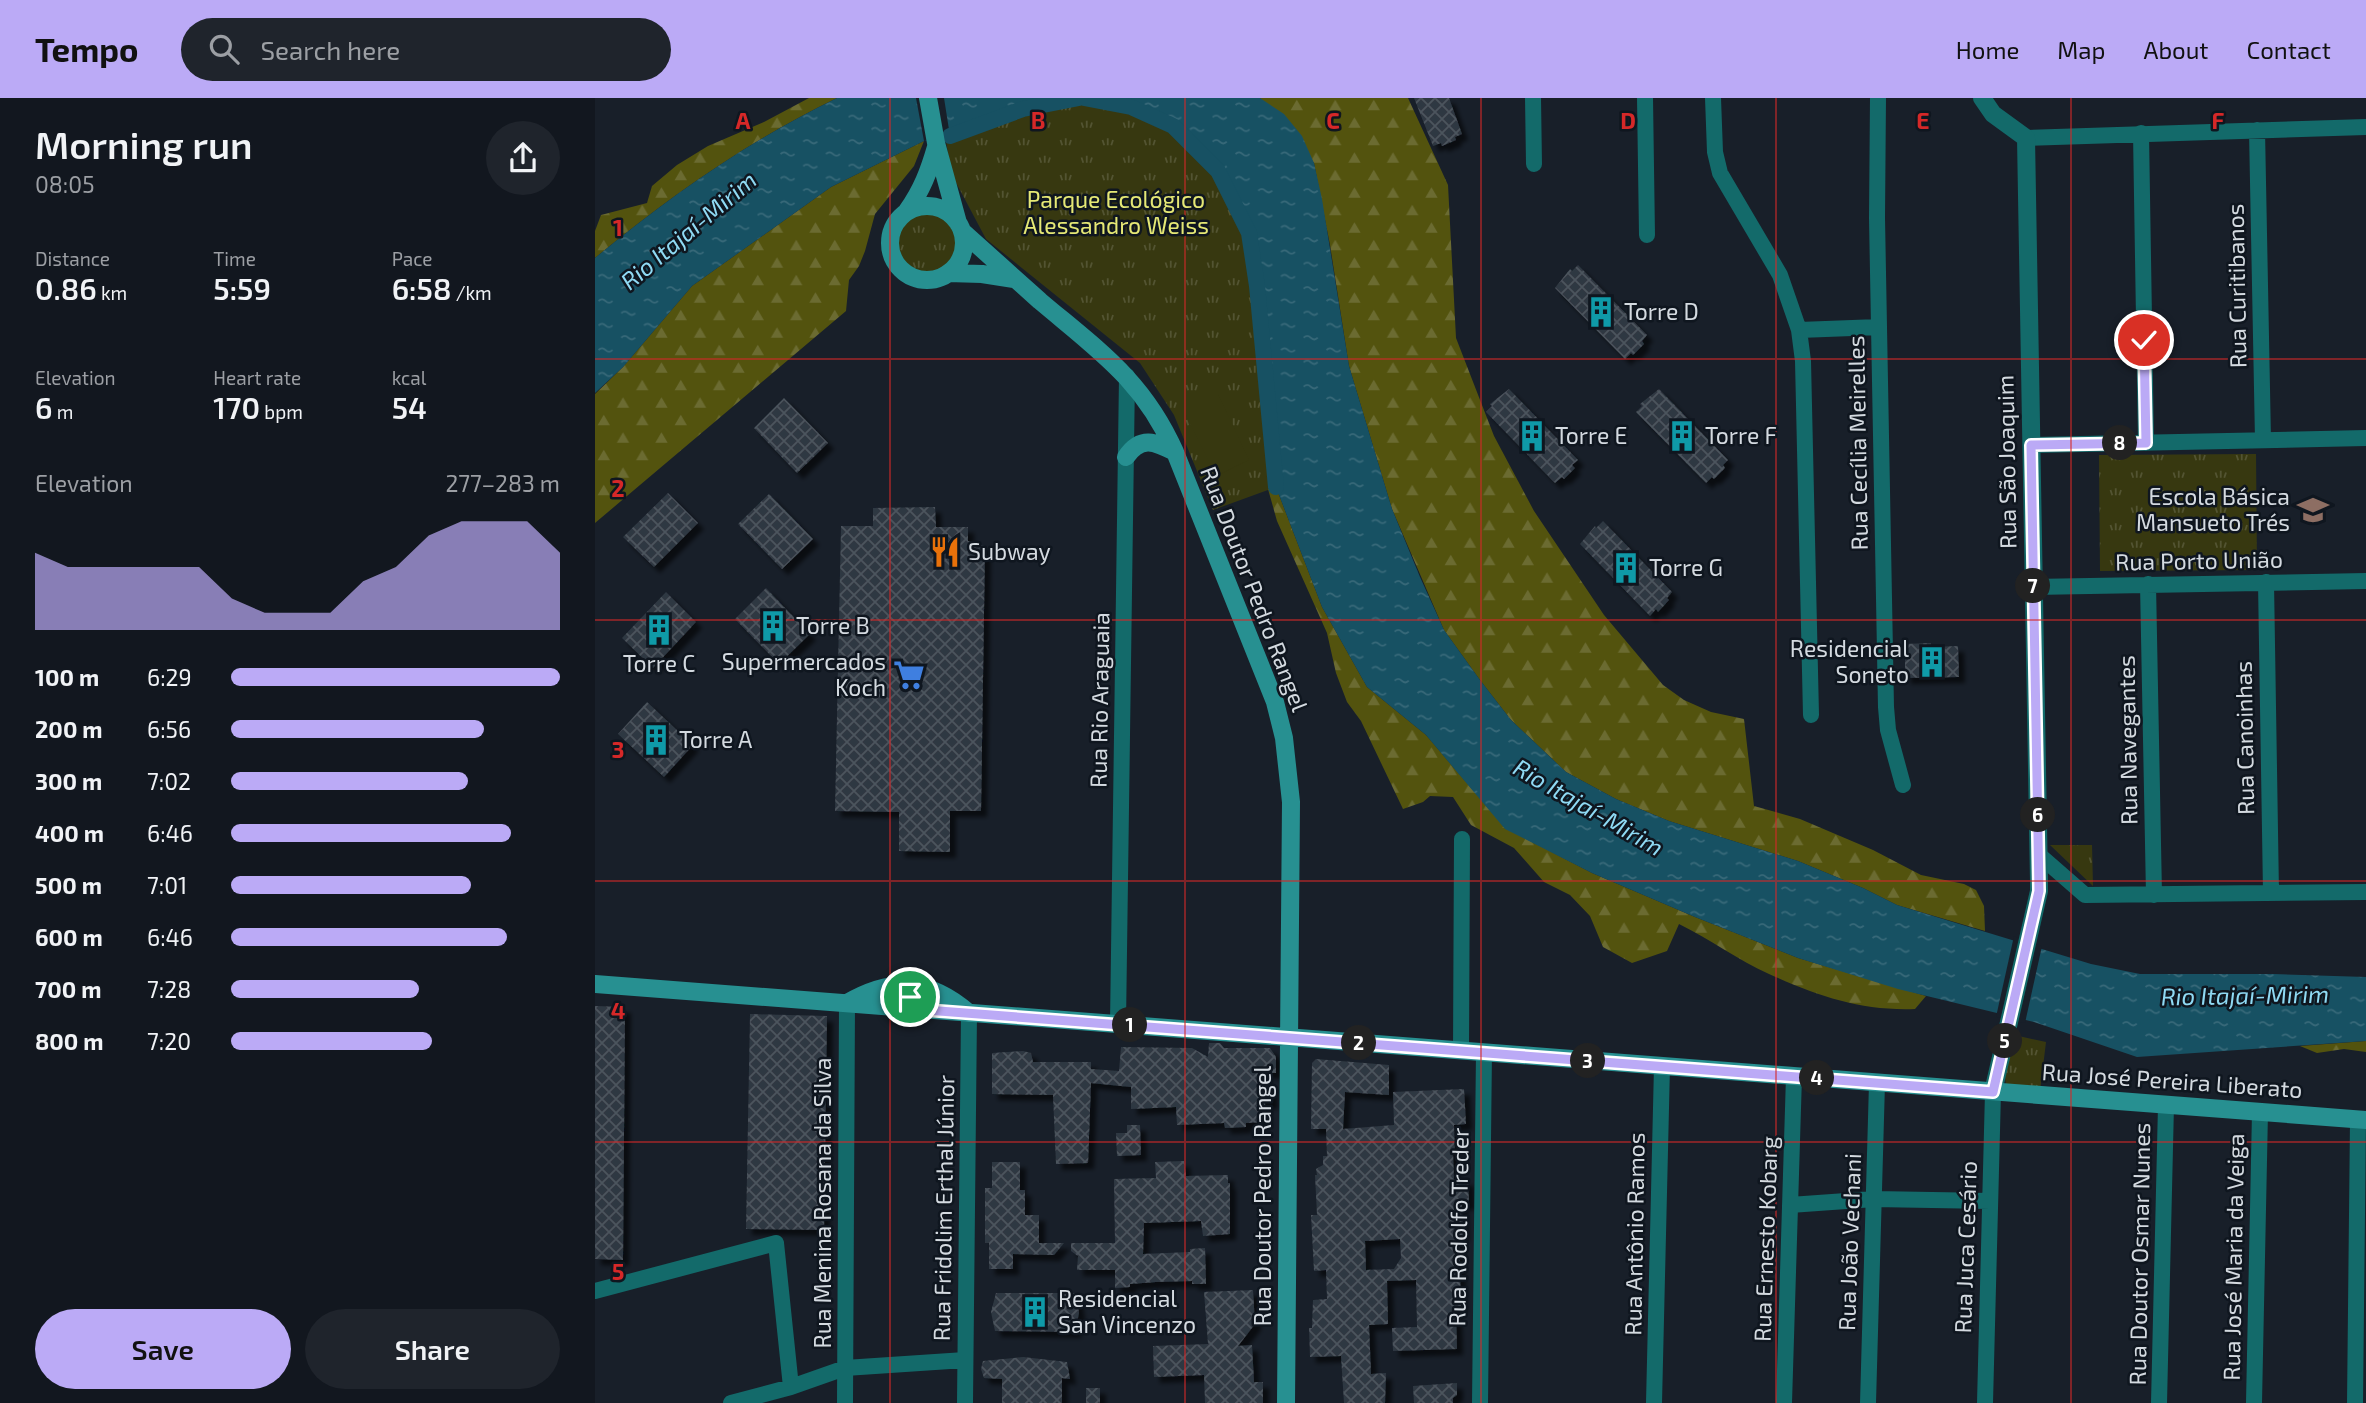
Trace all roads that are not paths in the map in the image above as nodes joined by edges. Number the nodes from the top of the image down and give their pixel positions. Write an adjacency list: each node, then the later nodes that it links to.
1 (928, 98): 11 (main road)
2 (1533, 98): 12 (street)
3 (1645, 98): 15 (street)
4 (1713, 98): 19 (street)
5 (1878, 98): 18 (street, Rua Cecília Meirelles)
6 (1982, 98): 10 (street)
7 (2366, 127): 8 (street)
8 (2257, 130): 9 (street); 22 (street, Rua Curitibanos)
9 (2141, 134): 10 (street); 23 (street)
10 (2026, 138): 24 (street, Rua São Joaquim)
11 (936, 141): 13 (main road); 14 (main road)
12 (1534, 164)
13 (907, 211): 14 (main road); 16 (main road)
14 (960, 228): 16 (main road); 17 (main road, Rua Doutor Pedro Rangel)
15 (1647, 235)
16 (948, 273): 17 (main road)
17 (1014, 279): 20 (main road, Rua Doutor Pedro Rangel)
18 (1879, 327): 19 (street); 32 (street, Rua Cecília Meirelles)
19 (1799, 330): 31 (street)
20 (1127, 376): 25 (main road, Rua Doutor Pedro Rangel); 26 (street, Rua Rio Araguaia)
21 (2366, 438): 22 (street)
22 (2263, 440): 23 (street)
23 (2146, 443): 24 (street)
24 (2031, 445): 30 (street, Rua São Joaquim)
25 (1175, 452): 26 (main road); 47 (main road, Rua Doutor Pedro Rangel)
26 (1126, 457): 46 (street, Rua Rio Araguaia)
27 (2366, 580): 28 (street, Rua Porto União)
28 (2266, 582): 29 (street, Rua Porto União); 38 (street, Rua Canoinhas)
29 (2148, 584): 30 (street, Rua Porto União); 39 (street, Rua Navegantes)
30 (2033, 587): 34 (street, Rua São Joaquim)
31 (1811, 715)
32 (1903, 785)
33 (1462, 839): 48 (street)
34 (2038, 854): 35 (street); 36 (street, Rua São Joaquim)
35 (2067, 879): 36 (street); 39 (street)
36 (2039, 882): 53 (street, Rua São Joaquim)
37 (2366, 892): 38 (street)
38 (2271, 893): 39 (street)
39 (2154, 895)
40 (595, 984): 42 (main road, Rua José Pereira Liberato)
41 (908, 984): 42 (main road); 43 (main road); 44 (main road); 45 (main road)
42 (847, 1003): 43 (main road, Rua José Pereira Liberato); 62 (street, Rua Menina Rosana da Silva)
43 (883, 1006): 44 (main road, Rua José Pereira Liberato)
44 (913, 1009): 45 (main road, Rua José Pereira Liberato)
45 (969, 1013): 46 (main road, Rua José Pereira Liberato); 61 (street, Rua Fridolim Erthal Júnior)
46 (1118, 1024): 47 (main road, Rua José Pereira Liberato)
47 (1288, 1037): 48 (main road, Rua José Pereira Liberato); 67 (main road, Rua Doutor Pedro Rangel)
48 (1461, 1051): 49 (main road, Rua José Pereira Liberato)
49 (1484, 1052): 50 (main road, Rua José Pereira Liberato); 68 (street, Rua Rodolfo Treder)
50 (1662, 1066): 51 (main road, Rua José Pereira Liberato); 69 (street, Rua Antônio Ramos)
51 (1794, 1076): 52 (main road, Rua José Pereira Liberato); 59 (street, Rua Ernesto Kobarg)
52 (1877, 1083): 53 (main road, Rua José Pereira Liberato); 57 (street, Rua João Vechani)
53 (1993, 1092): 54 (main road, Rua José Pereira Liberato); 58 (street, Rua Juca Cesário)
54 (2166, 1105): 55 (main road, Rua José Pereira Liberato); 73 (street, Rua Doutor Osmar Nunes)
55 (2260, 1112): 56 (main road, Rua José Pereira Liberato); 74 (street, Rua José Maria da Veiga)
56 (2362, 1120): 75 (street)
57 (1874, 1199): 58 (street); 59 (street); 71 (street, Rua João Vechani)
58 (1990, 1201): 72 (street, Rua Juca Cesário)
59 (1790, 1205): 70 (street, Rua Ernesto Kobarg)
60 (595, 1292): 63 (street)
61 (965, 1360): 62 (street); 66 (street, Rua Fridolim Erthal Júnior)
62 (845, 1368): 63 (street); 65 (street, Rua Menina Rosana da Silva)
63 (791, 1387): 64 (street)
64 (731, 1403)
65 (845, 1403)
66 (965, 1403)
67 (1286, 1403)
68 (1480, 1403)
69 (1654, 1403)
70 (1784, 1403)
71 (1868, 1403)
72 (1985, 1403)
73 (2159, 1403)
74 (2254, 1403)
75 (2355, 1403)

